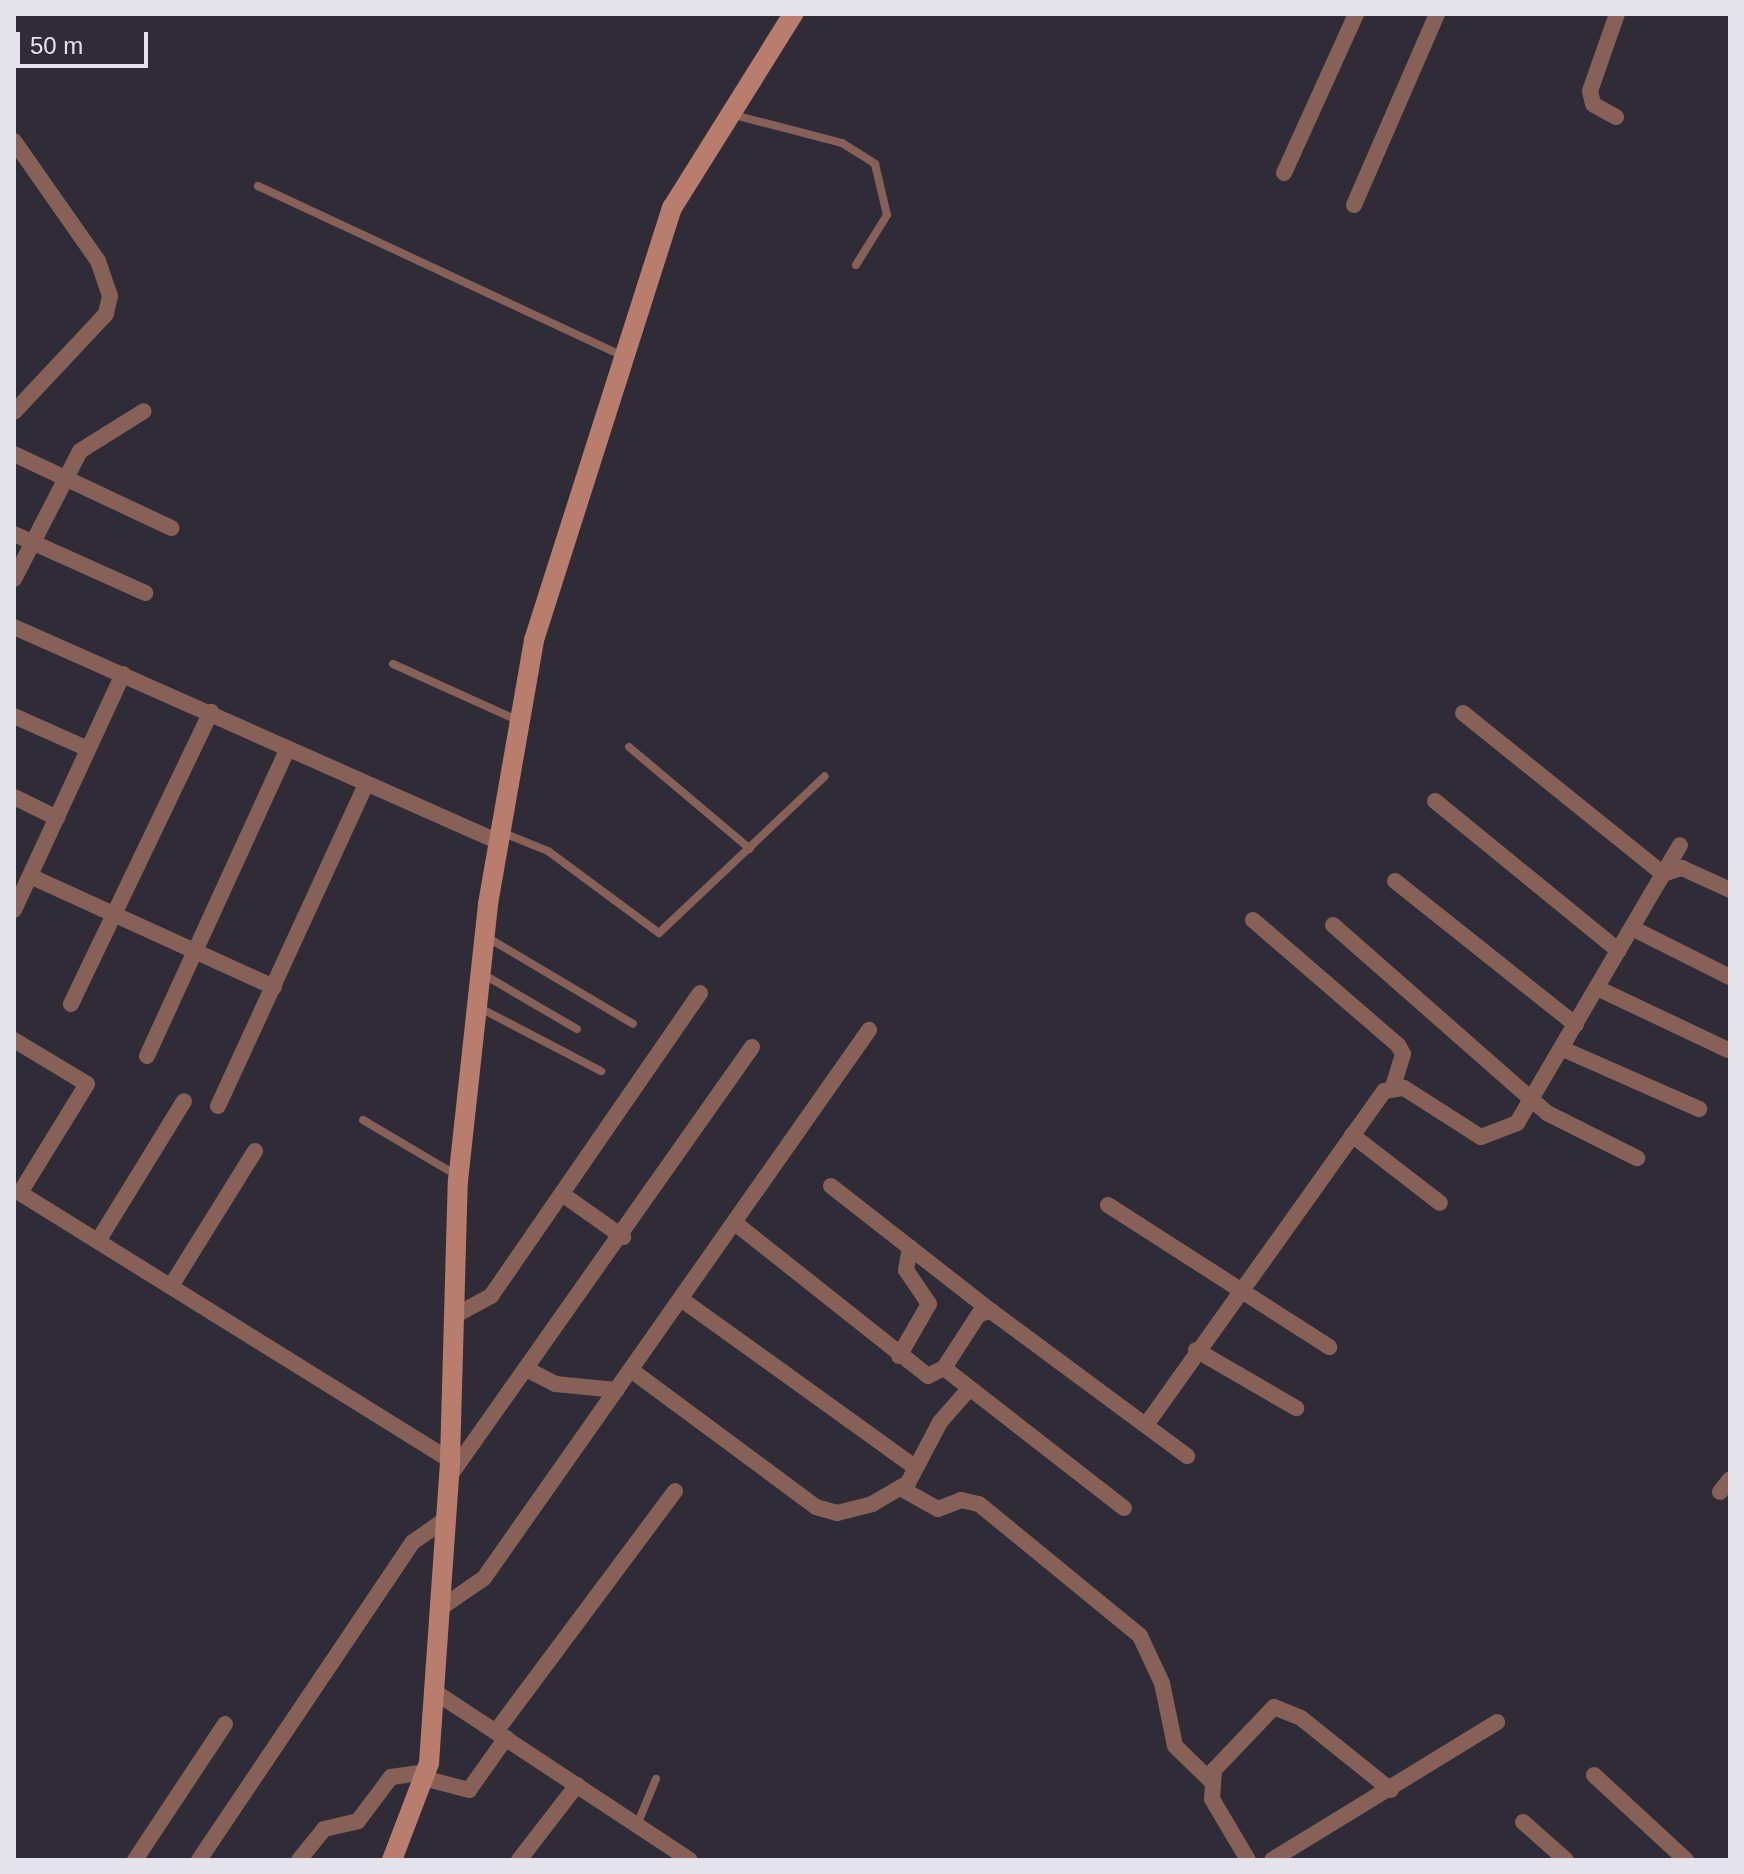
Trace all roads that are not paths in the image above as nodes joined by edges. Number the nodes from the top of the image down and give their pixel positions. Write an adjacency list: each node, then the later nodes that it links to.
1 (793, 14): 5 (main road)
2 (1356, 14): 8 (street)
3 (1437, 14): 10 (street)
4 (1617, 14): 6 (street)
5 (729, 113): 11 (lane); 12 (main road)
6 (1616, 117)
7 (14, 141): 14 (street)
8 (1284, 173)
9 (258, 186): 12 (lane)
10 (1354, 205)
11 (856, 265)
12 (624, 357): 28 (main road)
13 (144, 411): 16 (street)
14 (14, 412)
15 (14, 454): 16 (street)
16 (65, 476): 17 (street); 19 (street)
17 (171, 528)
18 (14, 534): 19 (street)
19 (30, 542): 20 (street); 21 (street)
20 (14, 579)
21 (145, 593)
22 (14, 627): 24 (street)
23 (393, 664): 28 (lane)
24 (123, 674): 25 (street); 30 (street)
25 (211, 712): 31 (street); 45 (street)
26 (1463, 713): 40 (street)
27 (14, 716): 30 (street)
28 (520, 722): 37 (main road)
29 (629, 747): 39 (lane)
30 (88, 749): 36 (street)
31 (287, 750): 33 (street); 51 (street)
32 (825, 776): 39 (lane)
33 (364, 788): 37 (street); 54 (street)
34 (14, 797): 36 (street)
35 (1435, 801): 50 (street)
36 (57, 818): 41 (street)
37 (499, 837): 39 (lane); 49 (main road)
38 (1680, 845): 40 (street)
39 (750, 849)
40 (1663, 874): 43 (street); 48 (street)
41 (30, 876): 44 (street); 45 (street)
42 (1395, 881): 60 (street)
43 (1730, 890)
44 (14, 910)
45 (115, 915): 51 (street); 57 (street)
46 (1253, 920): 69 (street)
47 (1333, 925): 70 (street)
48 (1632, 928): 50 (street); 53 (street)
49 (484, 936): 52 (main road); 59 (lane)
50 (1619, 951): 55 (street)
51 (194, 952): 54 (street); 67 (street)
52 (480, 972): 58 (main road); 61 (lane)
53 (1730, 977)
54 (274, 987): 72 (street)
55 (1597, 988): 60 (street); 66 (street)
56 (700, 993): 80 (street)
57 (71, 1004)
58 (477, 1007): 68 (lane); 78 (main road)
59 (633, 1024)
60 (1576, 1025): 65 (street)
61 (577, 1029)
62 (869, 1030): 83 (street)
63 (14, 1040): 85 (street)
64 (752, 1047): 84 (street)
65 (1563, 1049): 70 (street); 73 (street)
66 (1728, 1050)
67 (147, 1056)
68 (601, 1071)
69 (1393, 1087): 70 (street); 75 (street)
70 (1536, 1098): 77 (street)
71 (184, 1101): 85 (street)
72 (218, 1106)
73 (1699, 1109)
74 (363, 1120): 78 (lane)
75 (1352, 1135): 81 (street); 88 (street)
76 (255, 1151): 87 (street)
77 (1637, 1158)
78 (459, 1176): 91 (main road)
79 (831, 1186): 86 (street)
80 (562, 1194): 84 (street); 91 (street)
81 (1440, 1203)
82 (1108, 1205): 88 (street)
83 (735, 1223): 89 (street); 94 (street)
84 (623, 1237): 97 (street)
85 (98, 1241): 87 (street)
86 (910, 1247): 90 (street); 94 (street)
87 (171, 1286): 104 (street)
88 (1242, 1288): 92 (street); 93 (street)
89 (681, 1299): 96 (street); 103 (street)
90 (991, 1311): 95 (street); 101 (street)
91 (454, 1316): 104 (main road)
92 (1329, 1347)
93 (1196, 1350): 100 (street); 101 (street)
94 (899, 1356): 95 (street)
95 (944, 1368): 98 (street)
96 (631, 1370): 99 (street); 105 (street)
97 (530, 1371): 99 (street); 104 (street)
98 (970, 1388): 103 (street); 107 (street)
99 (617, 1390): 109 (street)
100 (1296, 1408)
101 (1146, 1425): 102 (street)
102 (1187, 1456)
103 (916, 1468): 105 (street)
104 (449, 1469): 108 (main road)
105 (902, 1489): 117 (street)
106 (675, 1491): 113 (street)
107 (1124, 1508)
108 (446, 1519): 109 (main road); 123 (street)
109 (442, 1607): 110 (main road)
110 (435, 1692): 113 (street); 114 (main road)
111 (1497, 1722): 119 (street)
112 (225, 1724): 122 (street)
113 (502, 1734): 114 (street); 118 (street)
114 (424, 1775): 124 (street); 125 (main road)
115 (1594, 1775): 131 (street)
116 (656, 1779): 121 (lane)
117 (1212, 1782): 119 (street); 128 (street)
118 (577, 1785): 121 (street); 126 (street)
119 (1391, 1790): 129 (street)
120 (1523, 1822): 130 (street)
121 (637, 1825): 127 (street)
122 (135, 1860)
123 (199, 1860)
124 (299, 1860)
125 (392, 1860)
126 (519, 1860)
127 (690, 1860)
128 (1248, 1860)
129 (1272, 1860)
130 (1566, 1860)
131 (1686, 1860)

